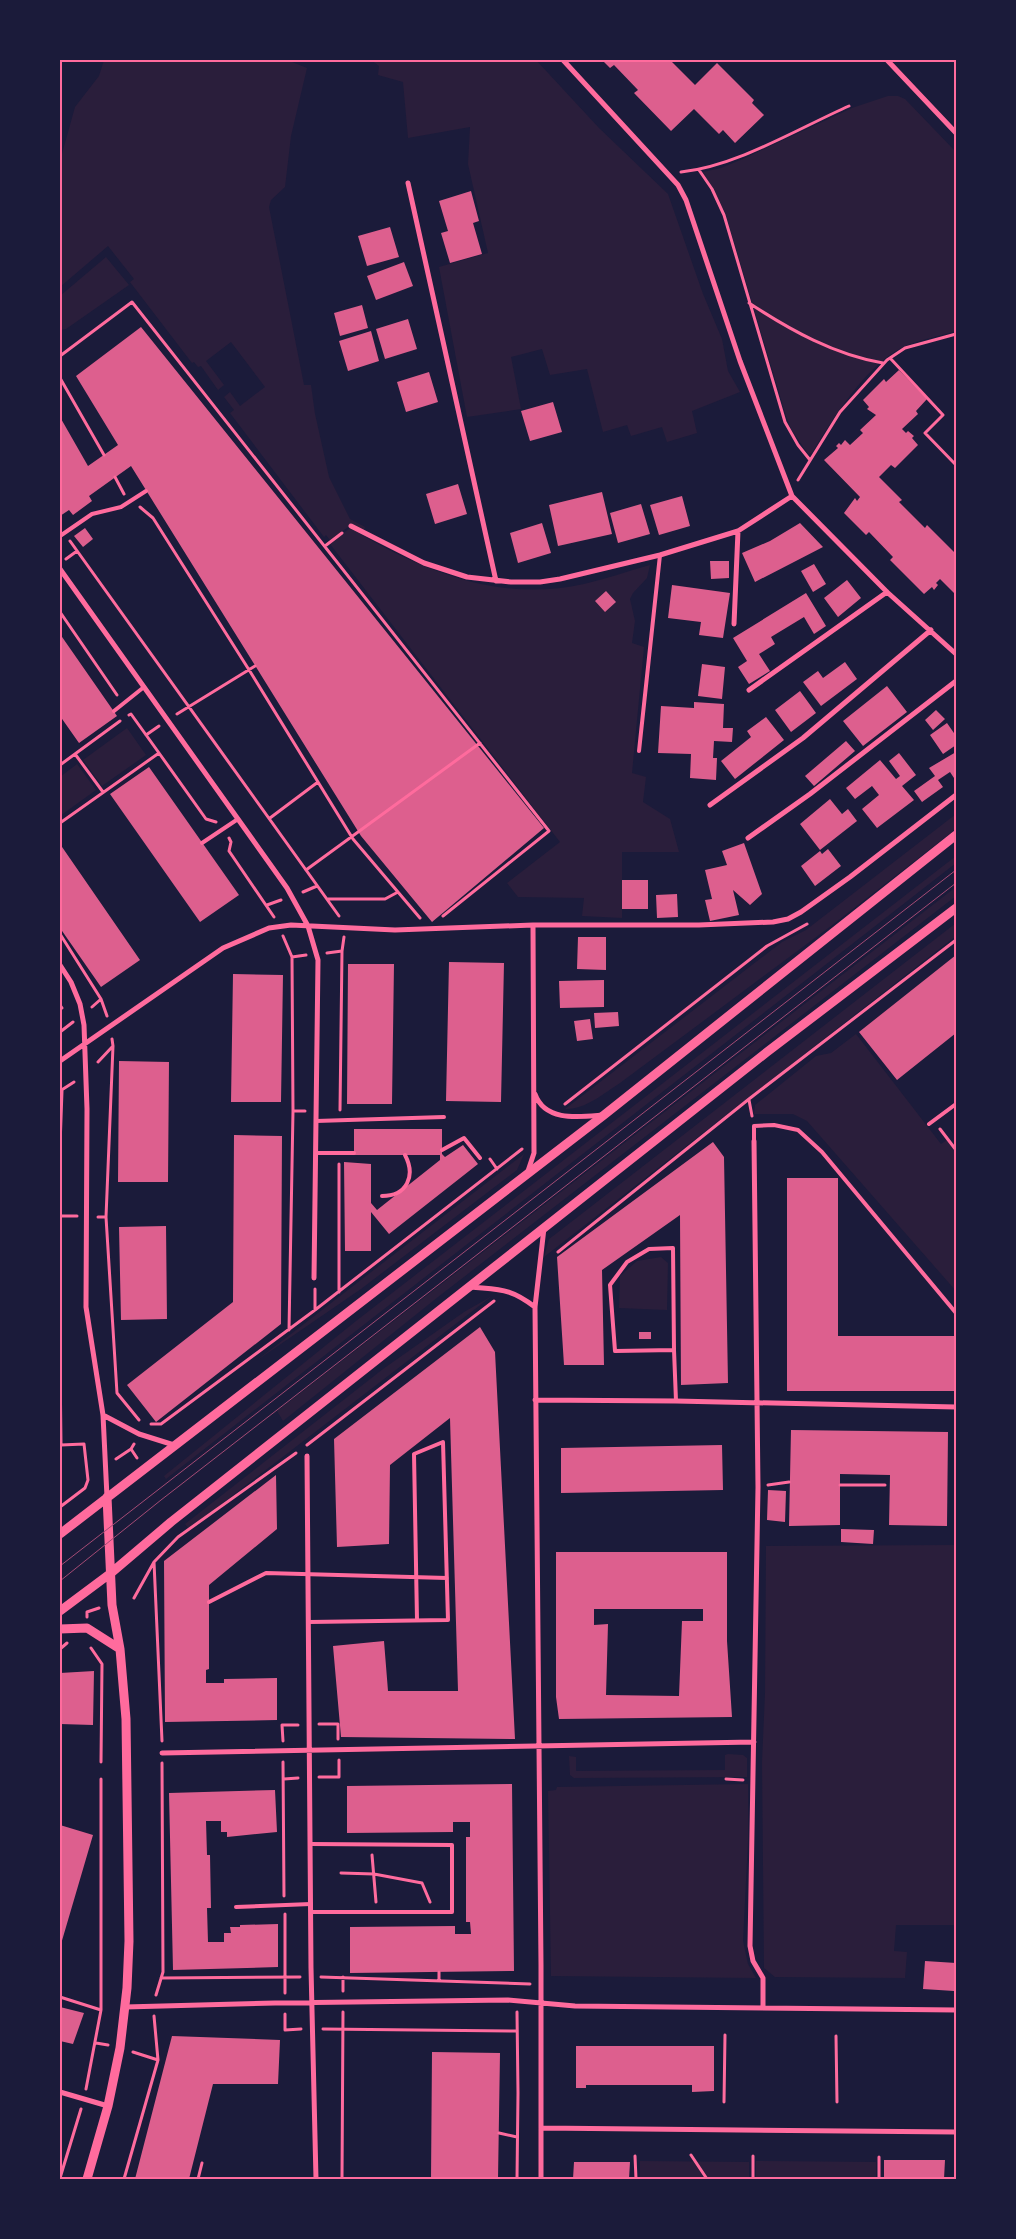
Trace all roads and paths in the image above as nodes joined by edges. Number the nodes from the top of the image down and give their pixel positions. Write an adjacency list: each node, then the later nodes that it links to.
1 (563, 60): 6 (street)
2 (887, 60): 4 (street)
3 (849, 106): 5 (path)
4 (956, 134)
5 (699, 170): 6 (path); 8 (path)
6 (666, 174): 19 (street)
7 (408, 183): 30 (street)
8 (749, 303): 12 (path); 15 (path)
9 (956, 334): 11 (path)
10 (60, 356): 25 (path)
11 (890, 358): 12 (path); 16 (path)
12 (884, 364): 15 (path)
13 (60, 378): 14 (path)
14 (104, 455)
15 (810, 460): 19 (path)
16 (956, 465)
17 (115, 477): 20 (path)
18 (146, 491): 20 (lane)
19 (792, 496): 22 (street); 31 (street)
20 (131, 500): 23 (lane); 37 (path)
21 (351, 526): 25 (path); 30 (street)
22 (738, 531): 27 (street); 33 (street)
23 (64, 533): 24 (lane); 26 (path)
24 (60, 536)
25 (325, 546): 47 (path)
26 (77, 550): 28 (path); 42 (path)
27 (660, 555): 30 (street); 48 (lane)
28 (60, 563)
29 (60, 569): 39 (street)
30 (496, 581)
31 (888, 592): 34 (street); 40 (street)
32 (60, 612): 41 (path)
33 (734, 624)
34 (932, 630): 35 (street); 55 (street)
35 (956, 654)
36 (255, 666): 37 (path)
37 (250, 670): 42 (path); 52 (path)
38 (956, 680): 62 (street)
39 (144, 687): 41 (lane); 45 (street)
40 (749, 690)
41 (123, 703): 43 (lane); 44 (path)
42 (190, 706): 45 (path); 56 (path)
43 (114, 711)
44 (131, 714): 46 (path); 50 (path)
45 (167, 720): 46 (path); 57 (street)
46 (146, 735): 49 (path)
47 (480, 743): 61 (path); 70 (path)
48 (639, 751)
49 (159, 753): 53 (path); 59 (path)
50 (75, 754): 51 (path); 53 (path)
51 (60, 765)
52 (318, 782): 56 (path); 61 (path)
53 (103, 792): 58 (path)
54 (956, 796): 72 (street)
55 (710, 805)
56 (270, 818): 64 (path)
57 (238, 819): 59 (lane); 74 (street)
58 (60, 822)
59 (222, 829): 63 (lane); 73 (path)
60 (956, 835): 90 (street)
61 (351, 836): 64 (path); 65 (path)
62 (748, 838)
63 (202, 843)
64 (306, 870): 66 (path)
65 (398, 892): 66 (path); 69 (path)
66 (328, 899): 68 (path)
67 (956, 908): 110 (street)
68 (340, 917)
69 (428, 918)
70 (435, 918)
71 (811, 920): 88 (path)
72 (533, 925): 74 (street); 86 (street)
73 (278, 926): 74 (street); 79 (path); 82 (street)
74 (308, 926): 78 (street)
75 (60, 934): 81 (path)
76 (344, 937): 78 (path)
77 (956, 940): 87 (path)
78 (317, 954): 79 (path); 93 (street)
79 (292, 957): 118 (path)
80 (60, 965): 82 (street)
81 (102, 999)
82 (84, 1044): 84 (street); 108 (street)
83 (113, 1046): 109 (path)
84 (60, 1061)
85 (61, 1090): 97 (path)
86 (534, 1091): 90 (street); 105 (street)
87 (749, 1100): 95 (path); 111 (path)
88 (565, 1104)
89 (956, 1104): 92 (lane)
90 (604, 1115): 105 (street)
91 (444, 1117): 93 (lane)
92 (934, 1120): 94 (lane); 100 (path)
93 (316, 1121): 101 (street)
94 (928, 1124)
95 (754, 1126): 96 (lane); 117 (lane)
96 (754, 1141): 123 (street)
97 (60, 1146)
98 (522, 1149): 116 (path)
99 (442, 1150): 104 (lane)
100 (956, 1150)
101 (316, 1153): 102 (lane); 112 (street)
102 (354, 1153)
103 (405, 1155): 106 (lane)
104 (480, 1158)
105 (525, 1176): 127 (street)
106 (382, 1196)
107 (60, 1216): 108 (path)
108 (86, 1216): 109 (path); 125 (street)
109 (106, 1217): 118 (path)
110 (544, 1228): 113 (street); 115 (street)
111 (558, 1252)
112 (314, 1278): 116 (path)
113 (470, 1287): 115 (street); 142 (street)
114 (494, 1300): 128 (path)
115 (535, 1308): 121 (street)
116 (315, 1310): 118 (path)
117 (956, 1313)
118 (289, 1330)
119 (674, 1350): 119 (lane); 122 (lane)
120 (60, 1362): 139 (path)
121 (535, 1400): 122 (street); 157 (street)
122 (676, 1401): 123 (street)
123 (758, 1403): 124 (street); 137 (street)
124 (956, 1407)
125 (103, 1415): 127 (street); 138 (street)
126 (135, 1443): 129 (path)
127 (174, 1445): 138 (street)
128 (305, 1447)
129 (131, 1448): 130 (path); 133 (path)
130 (127, 1452)
131 (298, 1452): 141 (path)
132 (307, 1456): 143 (street)
133 (137, 1458)
134 (790, 1482): 137 (path)
135 (840, 1485): 136 (path)
136 (885, 1485)
137 (758, 1487): 156 (street)
138 (107, 1497): 140 (street); 142 (street)
139 (60, 1507)
140 (60, 1534)
141 (154, 1562): 146 (path); 159 (path)
142 (111, 1573): 149 (street); 155 (street)
143 (308, 1574): 145 (lane); 147 (lane); 152 (street)
144 (447, 1578): 145 (lane); 145 (lane); 151 (lane)
145 (416, 1579): 151 (lane)
146 (134, 1598)
147 (209, 1602)
148 (99, 1608): 150 (path)
149 (60, 1611)
150 (87, 1620)
151 (417, 1620): 152 (lane)
152 (309, 1622): 158 (street)
153 (60, 1629): 155 (street)
154 (88, 1643): 160 (path)
155 (120, 1649): 181 (street)
156 (754, 1742): 157 (street); 182 (street)
157 (539, 1747): 158 (street); 175 (street)
158 (310, 1750): 159 (street); 162 (street)
159 (162, 1753): 173 (path)
160 (102, 1762)
161 (101, 1779): 183 (path)
162 (310, 1844): 163 (lane); 166 (street)
163 (370, 1844): 165 (path); 170 (lane)
164 (341, 1873): 165 (path)
165 (374, 1874): 169 (path); 170 (path)
166 (311, 1904): 167 (lane); 168 (street)
167 (236, 1907)
168 (311, 1912): 169 (lane); 172 (street)
169 (376, 1912): 170 (lane)
170 (434, 1912)
171 (439, 1972): 174 (path)
172 (312, 1977): 173 (path); 174 (path); 178 (street)
173 (161, 1978): 180 (path)
174 (439, 1981): 175 (path)
175 (541, 1985): 179 (street)
176 (60, 1997): 183 (path)
177 (516, 2000): 178 (street); 179 (street); 185 (path)
178 (313, 2002): 180 (street); 206 (street)
179 (541, 2004): 182 (street); 193 (street)
180 (153, 2005): 181 (street); 204 (path)
181 (125, 2007): 192 (street)
182 (763, 2008): 184 (street)
183 (101, 2010): 189 (path)
184 (956, 2010)
185 (517, 2031): 196 (path); 207 (path)
186 (725, 2035): 190 (path)
187 (836, 2036): 191 (path)
188 (60, 2092): 189 (street)
189 (84, 2099): 192 (street); 202 (path)
190 (724, 2102)
191 (837, 2102)
192 (108, 2106): 203 (street)
193 (541, 2128): 194 (street); 209 (street)
194 (956, 2132)
195 (499, 2133): 196 (path)
196 (517, 2137): 208 (path)
197 (691, 2155): 211 (path)
198 (635, 2156): 210 (path)
199 (753, 2156): 212 (path)
200 (880, 2157): 213 (path)
201 (202, 2163): 205 (path)
202 (60, 2178)
203 (88, 2179)
204 (124, 2179)
205 (198, 2179)
206 (316, 2179)
207 (342, 2179)
208 (517, 2179)
209 (541, 2179)
210 (636, 2179)
211 (707, 2179)
212 (753, 2179)
213 (880, 2179)

